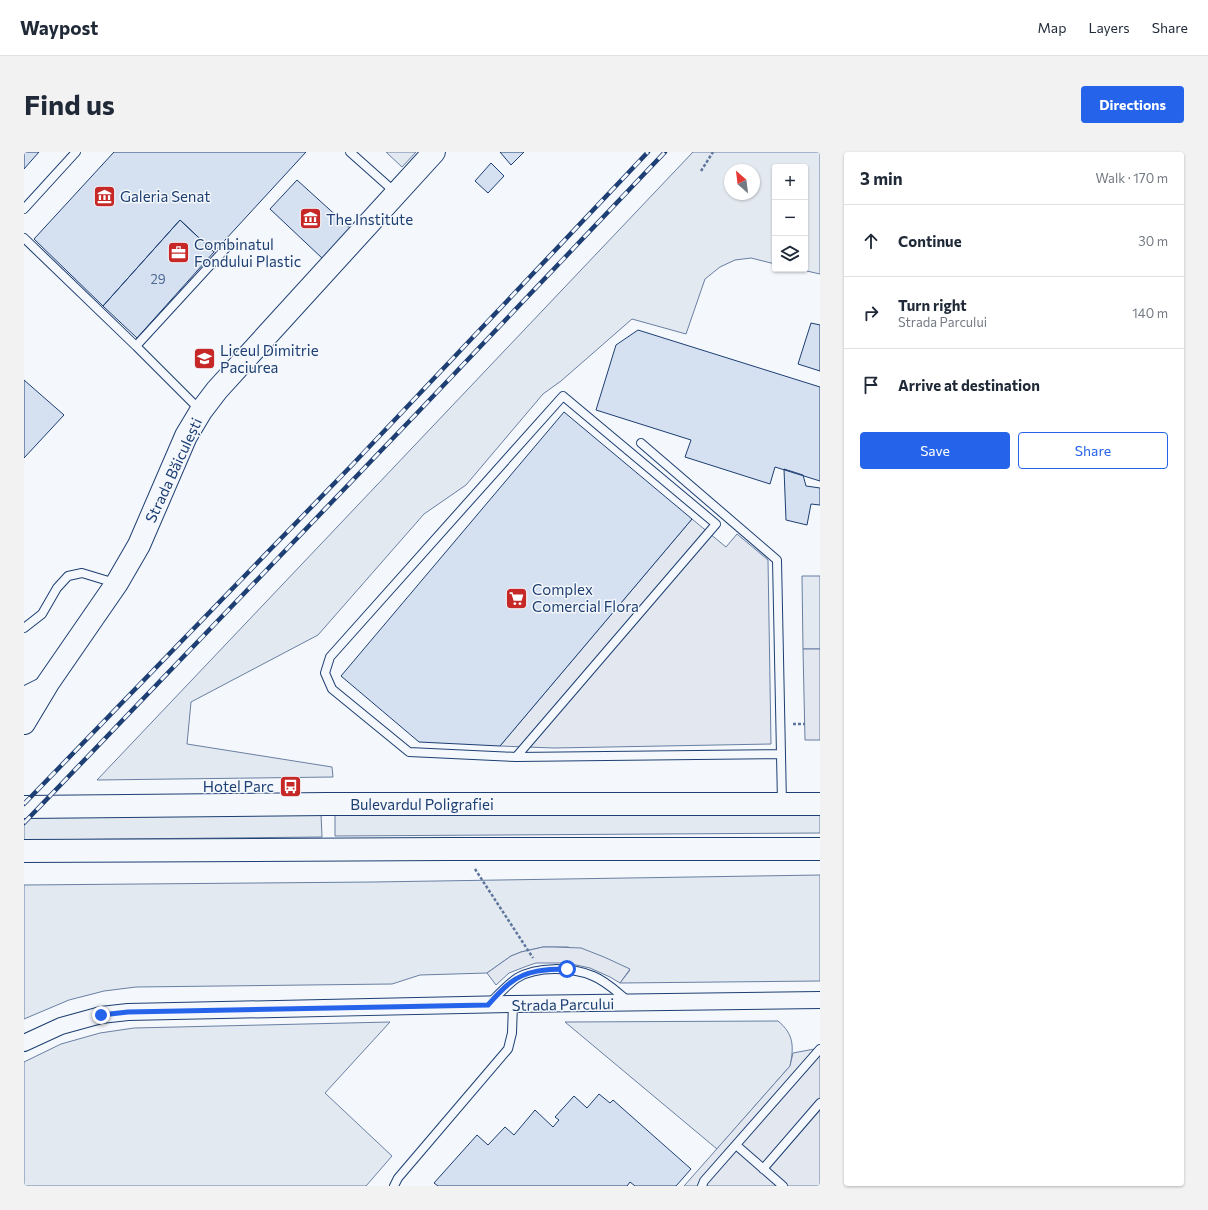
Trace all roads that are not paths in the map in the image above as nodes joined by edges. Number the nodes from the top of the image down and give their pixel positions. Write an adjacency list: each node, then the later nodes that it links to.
1 (76, 152): 5 (lane)
2 (350, 152): 4 (lane)
3 (434, 152): 4 (main road, Strada Băiculești)
4 (396, 194): 9 (main road, Strada Băiculești)
5 (24, 209)
6 (24, 238): 8 (lane)
7 (227, 247): 8 (lane)
8 (136, 346): 9 (lane)
9 (201, 411): 11 (main road, Strada Băiculești)
10 (641, 443): 16 (lane)
11 (117, 584): 12 (lane); 13 (main road, Strada Băiculești)
12 (24, 628)
13 (48, 684): 14 (street); 15 (main road, Strada Băiculești)
14 (24, 695)
15 (24, 723)
16 (781, 754): 17 (lane); 18 (lane)
17 (516, 757): 17 (lane)
18 (782, 804): 19 (main road, Bulevardul Poligrafiei); 20 (main road, Bulevardul Poligrafiei)
19 (820, 804)
20 (24, 807)
21 (820, 849): 22 (main road)
22 (24, 851)
23 (820, 1000): 24 (street, Strada Parcului)
24 (630, 1003): 25 (street, Strada Parcului); 26 (lane)
25 (513, 1004): 26 (street, Strada Parcului); 32 (lane)
26 (488, 1005): 27 (street, Strada Parcului)
27 (24, 1043)
28 (820, 1049): 30 (lane)
29 (820, 1103): 31 (lane)
30 (736, 1145): 31 (lane); 33 (lane)
31 (763, 1169): 34 (lane)
32 (394, 1186)
33 (702, 1186)
34 (783, 1186)

